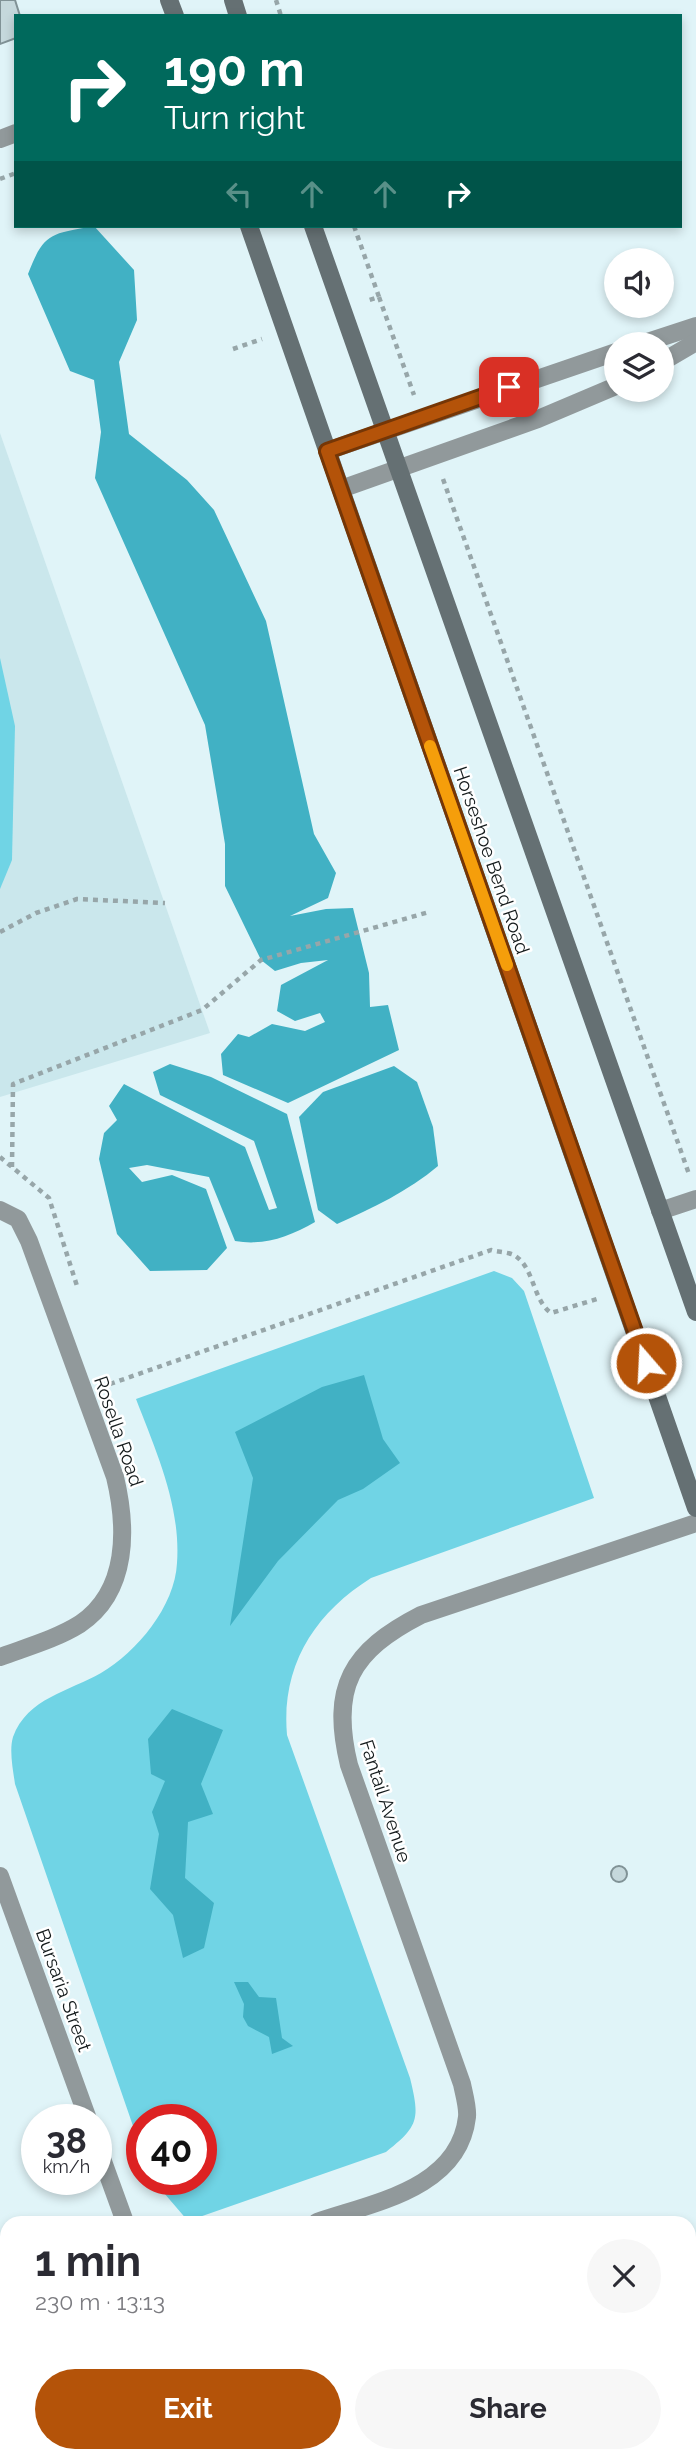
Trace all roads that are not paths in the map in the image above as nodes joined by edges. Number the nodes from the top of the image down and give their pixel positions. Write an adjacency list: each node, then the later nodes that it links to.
1 (250, 228): 10 (street, Horseshoe Bend Road)
2 (314, 228): 9 (street)
3 (696, 326): 4 (street)
4 (674, 333)
5 (696, 342): 6 (street)
6 (674, 355)
7 (604, 356): 9 (street)
8 (604, 391): 11 (street)
9 (386, 432): 10 (street); 11 (street)
10 (327, 451): 12 (street, Horseshoe Bend Road)
11 (399, 470): 12 (street); 15 (street)
12 (341, 489): 17 (street, Horseshoe Bend Road)
13 (694, 1190): 15 (street)
14 (3, 1210): 19 (street, Rosella Road)
15 (660, 1211): 16 (street)
16 (696, 1312)
17 (696, 1508)
18 (696, 1523): 24 (street, Fantail Avenue)
19 (0, 1657)
20 (0, 1876): 21 (street, Bursaria Street)
21 (83, 2104)
22 (112, 2186): 23 (street)
23 (123, 2216)
24 (335, 2216)

